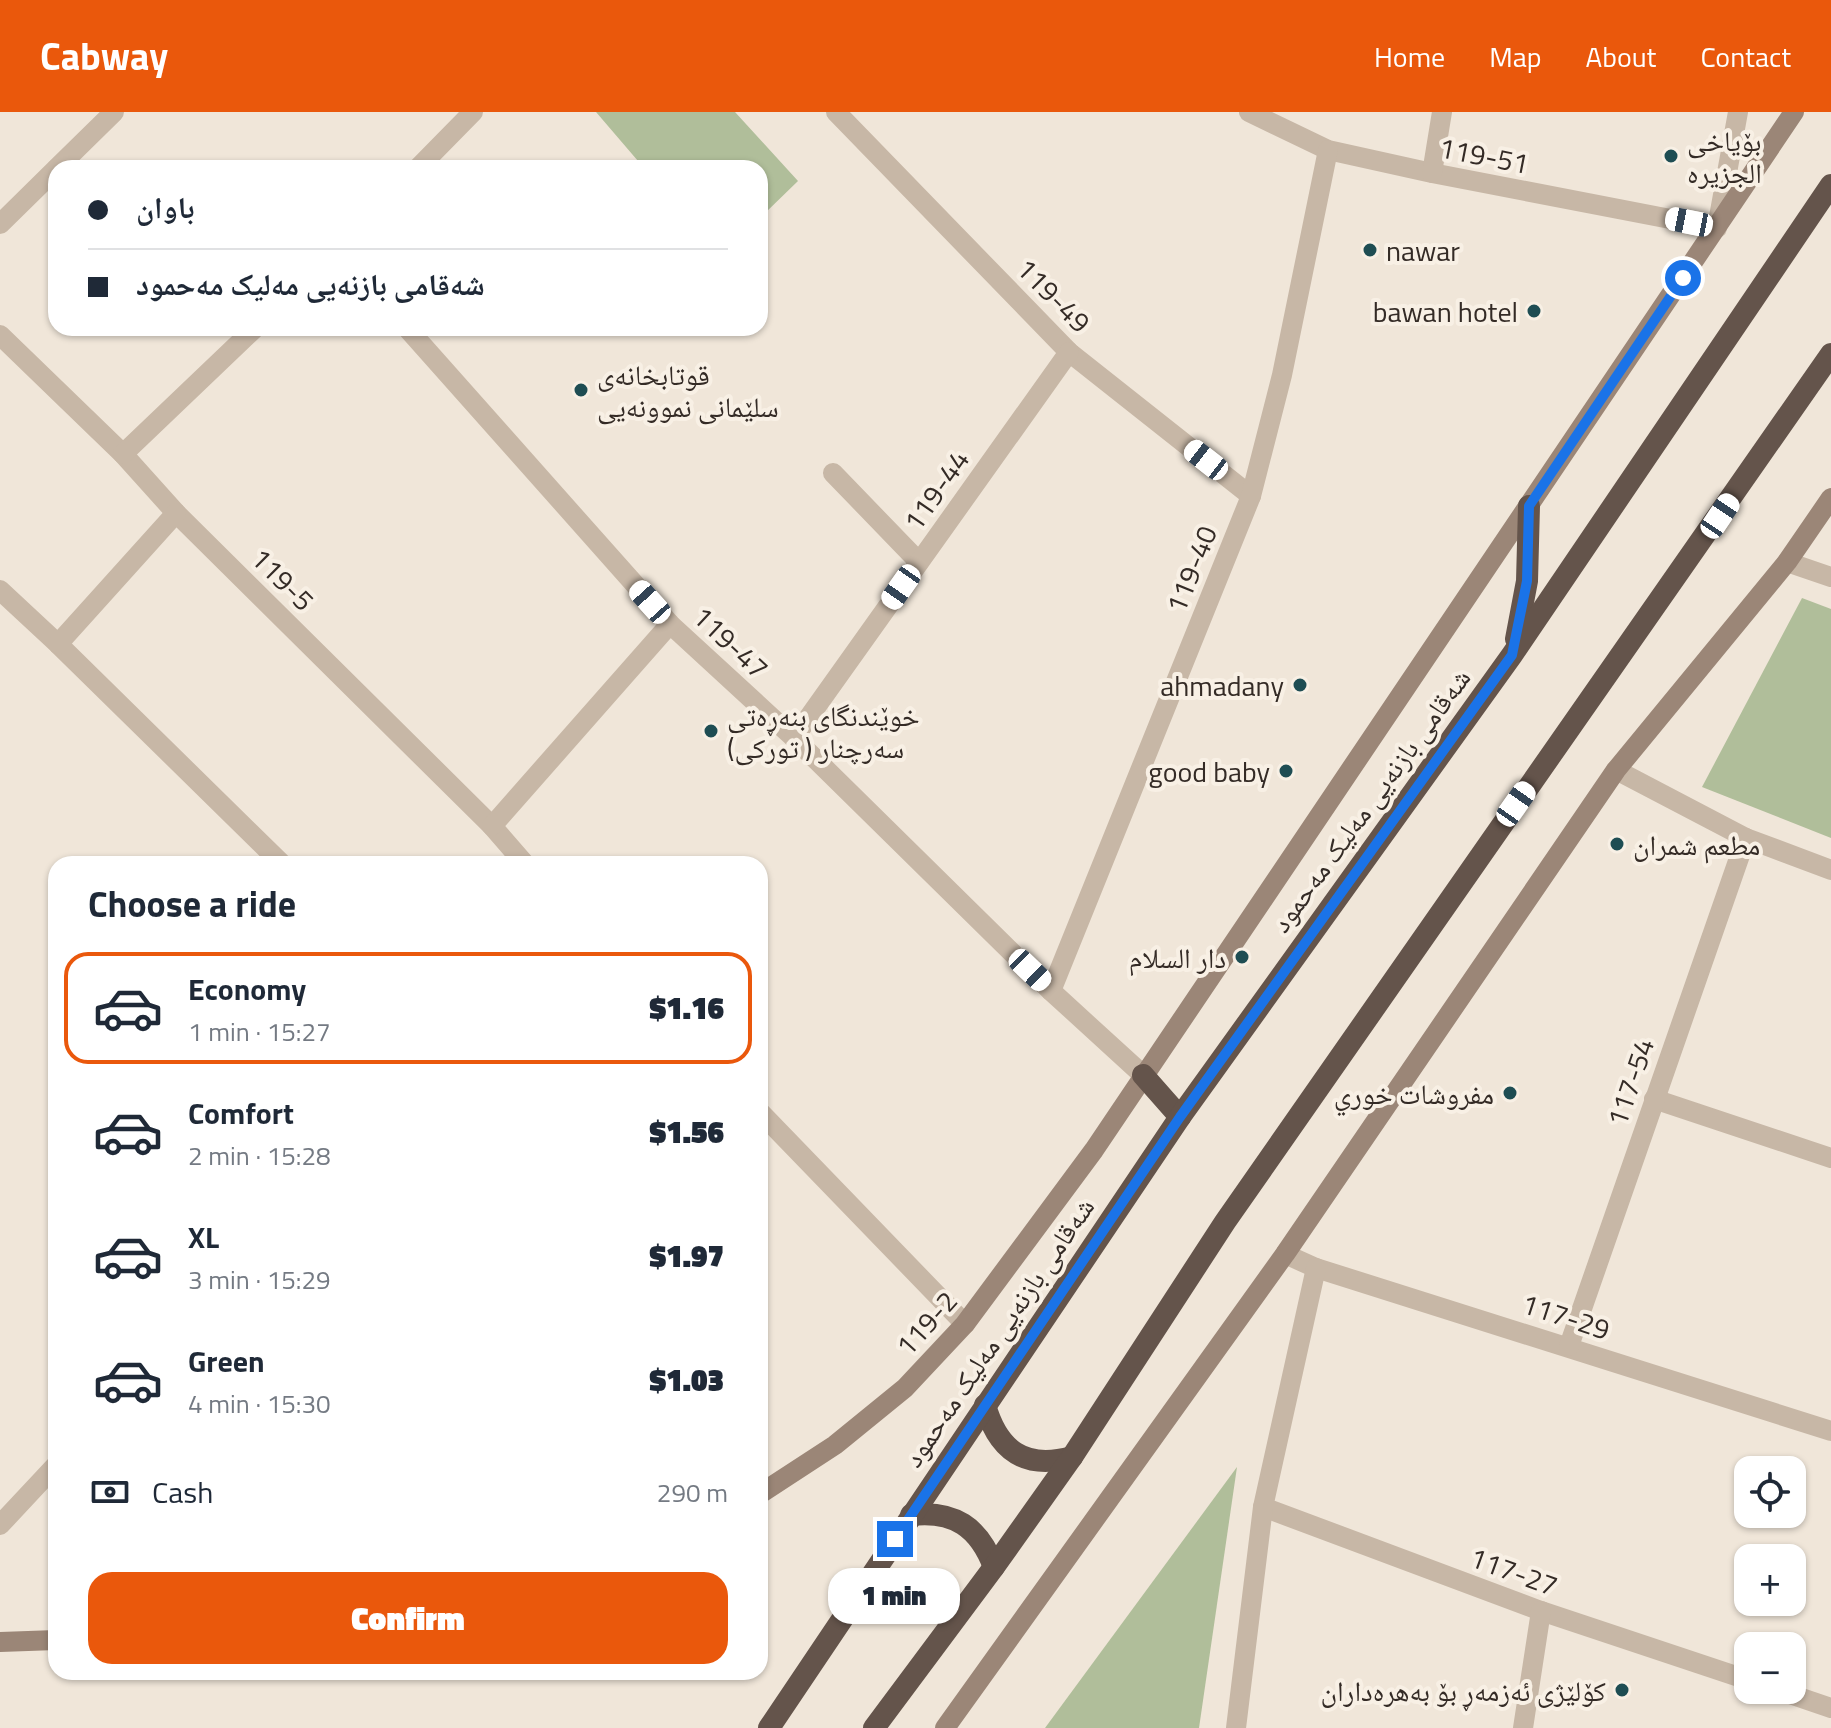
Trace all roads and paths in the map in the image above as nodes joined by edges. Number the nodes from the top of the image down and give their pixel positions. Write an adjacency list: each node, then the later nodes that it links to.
1 (114, 112): 9 (street)
2 (473, 112): 10 (street)
3 (836, 112): 19 (street, 119-49)
4 (1249, 112): 8 (street, 119-51)
5 (1442, 112): 11 (street)
6 (1738, 112): 15 (street)
7 (1794, 112): 15 (main road, 119-2)
8 (1328, 150): 11 (street, 119-51); 23 (street, 119-40)
9 (64, 160)
10 (426, 160)
11 (1432, 173): 15 (street, 119-51)
12 (48, 176): 14 (street)
13 (1831, 185): 33 (highway, شەقامی بازنەیی مەلیک مەحمود)
14 (0, 224)
15 (1717, 228): 25 (main road, 119-2)
16 (0, 335): 21 (street, 119-5)
17 (247, 336): 21 (street)
18 (414, 336): 31 (street, 119-47)
19 (1069, 352): 23 (street, 119-49); 27 (street, 119-44)
20 (1831, 354): 53 (highway)
21 (123, 454): 26 (street, 119-5)
22 (833, 473): 27 (street)
23 (1251, 496): 41 (street, 119-40)
24 (1831, 498): 28 (main road)
25 (1529, 506): 33 (highway); 42 (main road, 119-2)
26 (176, 513): 32 (street); 36 (street, 119-5)
27 (919, 562): 34 (street, 119-44)
28 (1787, 562): 29 (street); 35 (main road)
29 (1831, 577)
30 (0, 590): 32 (street)
31 (670, 624): 34 (street, 119-47); 36 (street)
32 (58, 644): 38 (street)
33 (1512, 655): 44 (highway, شەقامی بازنەیی مەلیک مەحمود)
34 (794, 738): 41 (street, 119-47)
35 (1616, 770): 37 (street); 47 (main road)
36 (492, 826): 39 (street, 119-5)
37 (1746, 838): 40 (street); 43 (street, 117-54)
38 (274, 856)
39 (518, 856)
40 (1831, 870)
41 (1051, 991): 42 (street, 119-47)
42 (1143, 1075): 44 (highway); 49 (main road, 119-2)
43 (1654, 1099): 46 (street); 50 (street, 117-54)
44 (1180, 1117): 51 (highway, شەقامی بازنەیی مەلیک مەحمود)
45 (768, 1120): 49 (street)
46 (1831, 1158)
47 (1285, 1254): 48 (street, 117-29); 68 (main road)
48 (1316, 1268): 50 (street, 117-29); 56 (street)
49 (965, 1324): 55 (main road, 119-2)
50 (1569, 1346): 52 (street, 117-29)
51 (985, 1405): 53 (highway); 57 (highway, شەقامی بازنەیی مەلیک مەحمود)
52 (1831, 1431)
53 (1072, 1457): 59 (highway)
54 (48, 1474): 58 (street)
55 (768, 1489)
56 (1263, 1507): 60 (street, 117-27); 69 (street)
57 (911, 1515): 59 (highway); 66 (highway, شەقامی بازنەیی مەلیک مەحمود)
58 (0, 1525)
59 (994, 1567): 67 (highway)
60 (1541, 1611): 63 (street, 117-27); 70 (street)
61 (48, 1640): 62 (main road)
62 (0, 1642)
63 (1734, 1675)
64 (1806, 1700): 65 (street)
65 (1831, 1708)
66 (769, 1728)
67 (874, 1728)
68 (945, 1728)
69 (1236, 1728)
70 (1523, 1728)

